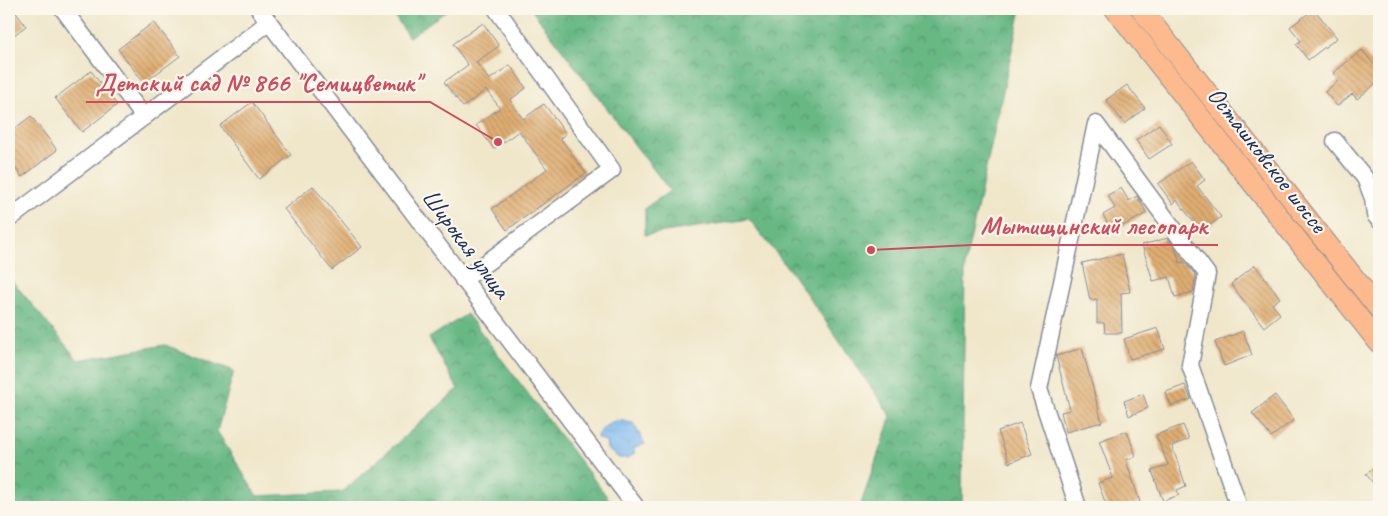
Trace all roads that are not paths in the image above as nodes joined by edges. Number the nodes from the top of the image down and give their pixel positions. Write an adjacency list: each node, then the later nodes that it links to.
1 (63, 9): 6 (street)
2 (1116, 9): 12 (main road, Осташковское шоссе)
3 (1141, 9): 11 (main road, Осташковское шоссе)
4 (496, 10): 10 (street)
5 (264, 15): 6 (street); 10 (street, Широкая улица)
6 (144, 116): 8 (street)
7 (1335, 141): 9 (street)
8 (9, 219)
9 (1379, 220)
10 (463, 280): 13 (street, Широкая улица)
11 (1379, 309)
12 (1379, 343)
13 (636, 507)
14 (1078, 507): 15 (street)
15 (1239, 507)

